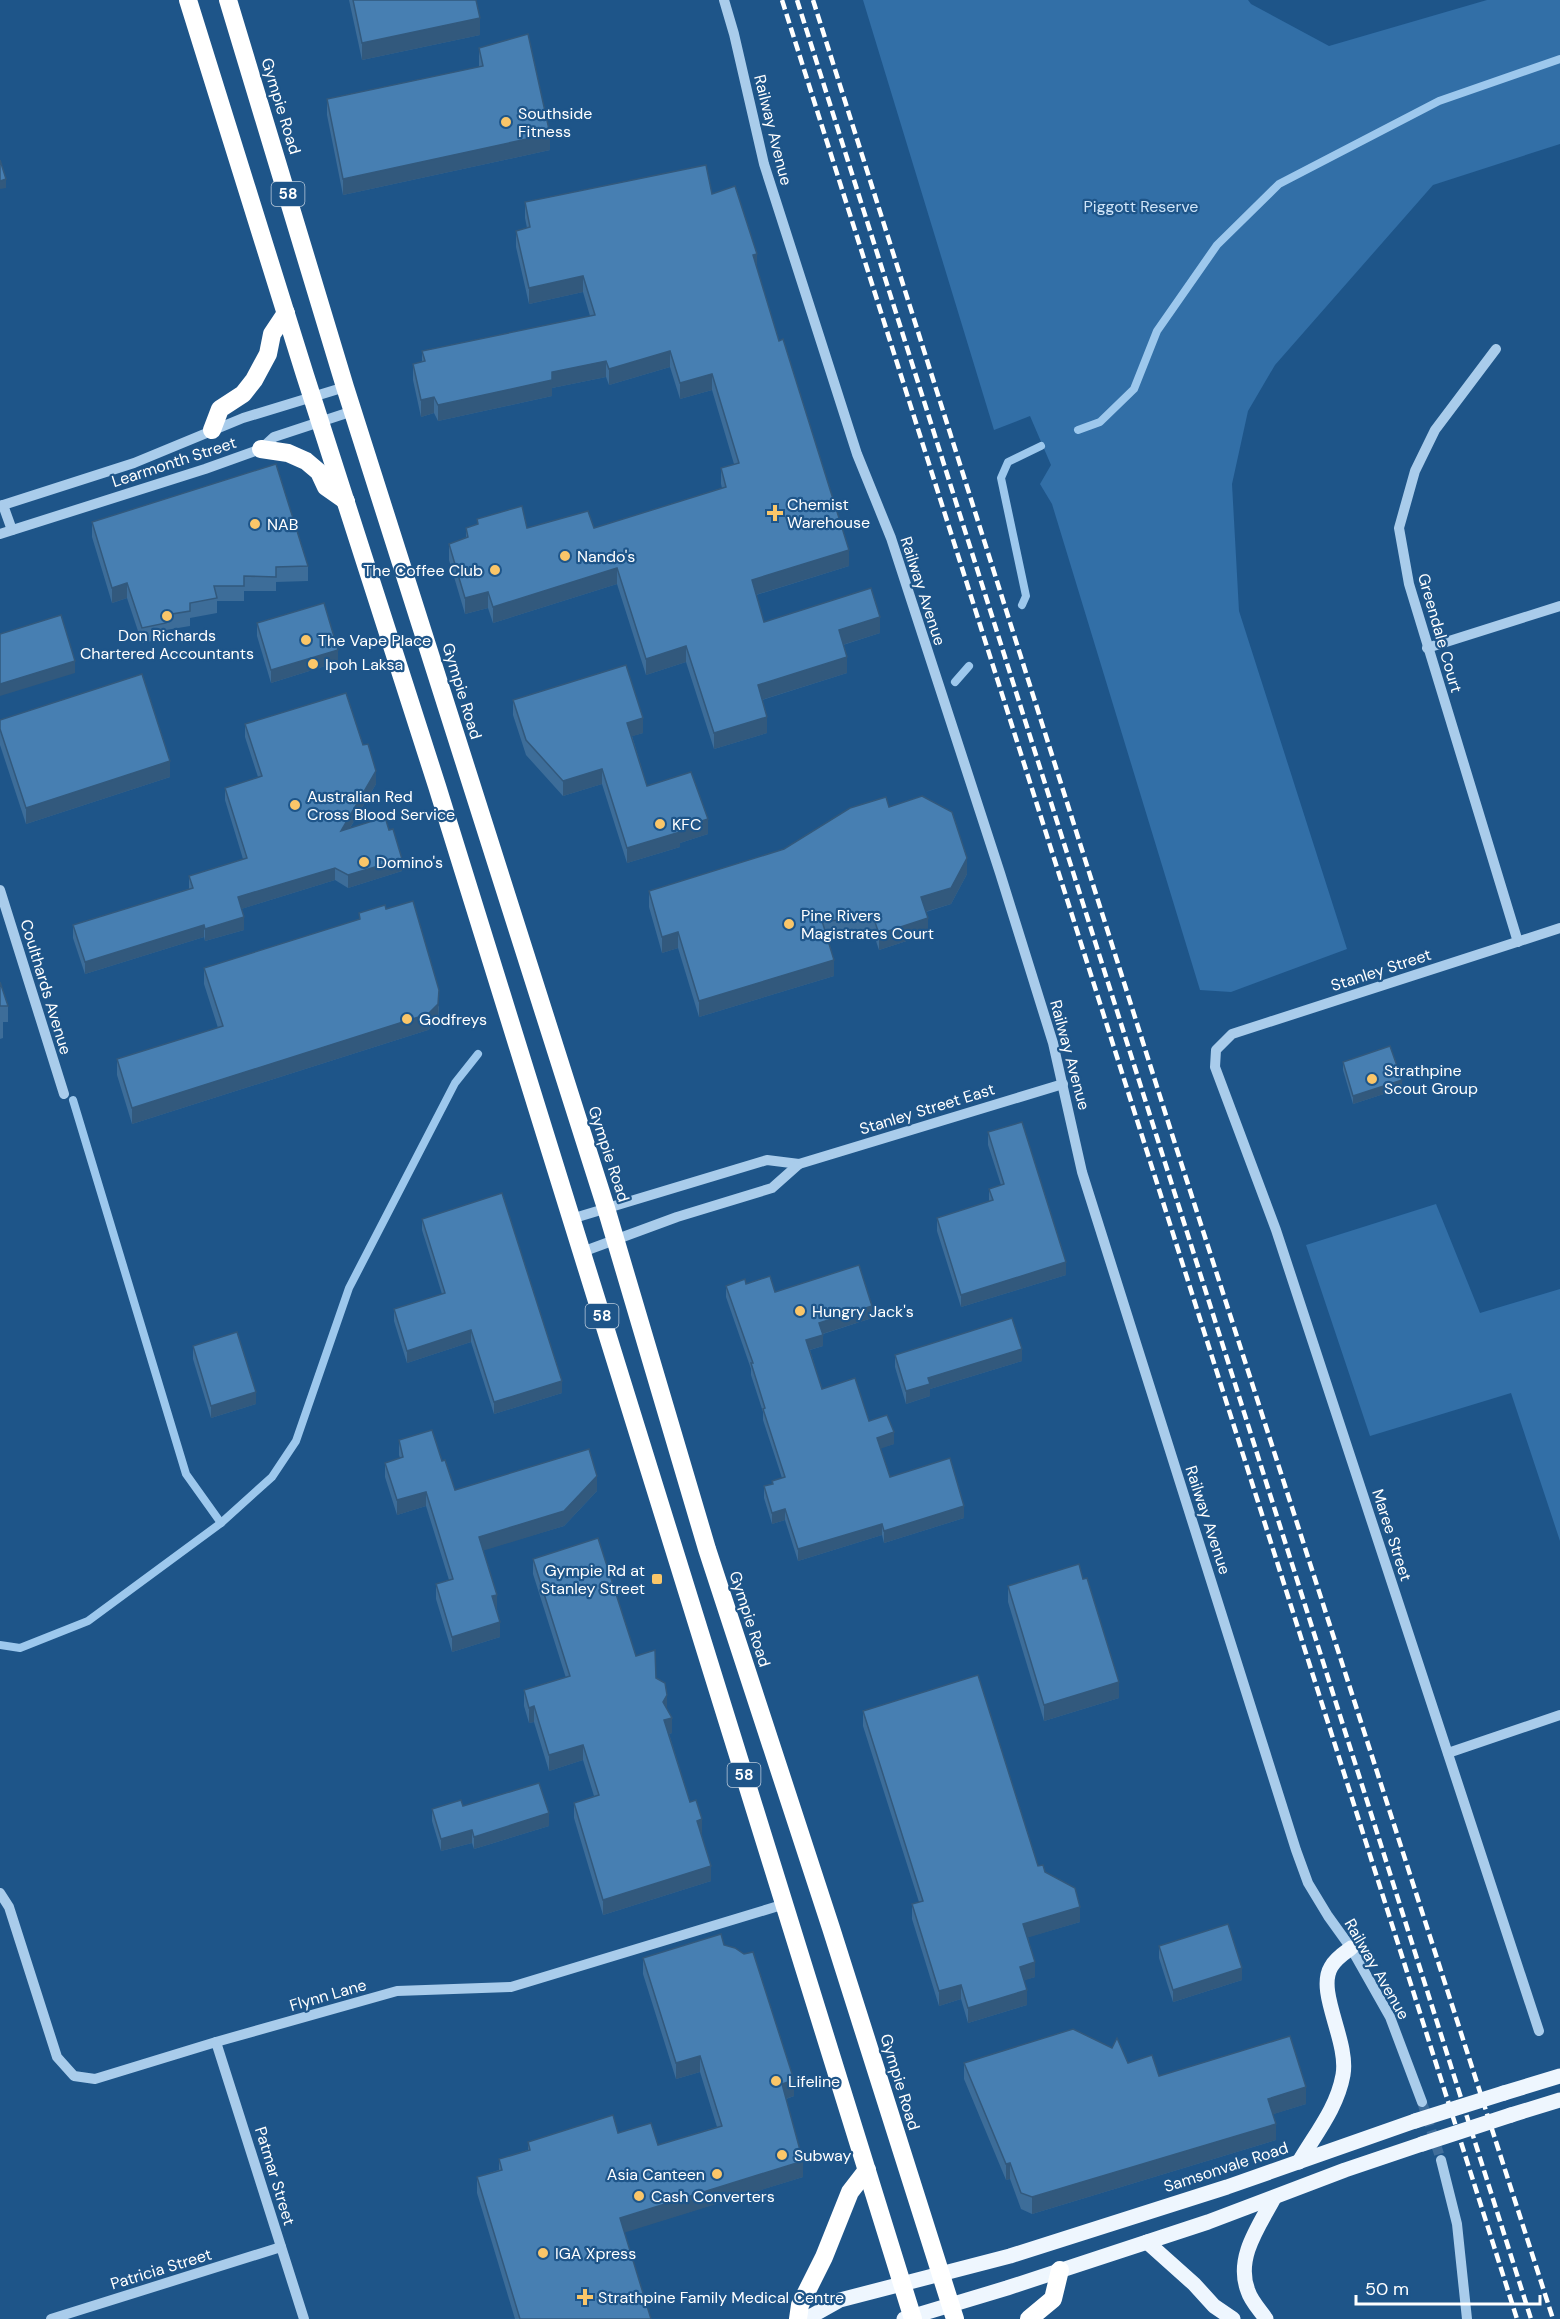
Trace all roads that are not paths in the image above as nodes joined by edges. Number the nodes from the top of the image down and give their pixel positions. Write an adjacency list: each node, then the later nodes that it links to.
1 (188, 0): 4 (highway, 58)
2 (228, 0): 6 (highway, Gympie Road / 58)
3 (724, 0): 22 (street, Railway Avenue)
4 (286, 313): 7 (highway, 58); 10 (highway)
5 (1496, 349): 17 (street, Greendale Court)
6 (345, 387): 7 (street, Learmonth Street); 8 (highway, Gympie Road / 58)
7 (312, 397): 9 (highway, 58); 10 (street, Learmonth Street)
8 (353, 411): 9 (street, Learmonth Street); 25 (highway, Gympie Road / 58)
9 (321, 422): 11 (street, Learmonth Street); 12 (highway, 58)
10 (212, 430): 13 (street, Learmonth Street)
11 (261, 449): 12 (highway); 14 (street, Learmonth Street)
12 (346, 501): 26 (highway, 58)
13 (2, 505): 14 (street)
14 (12, 530): 15 (street, Learmonth Street)
15 (0, 534)
16 (1560, 606): 17 (street)
17 (1427, 648): 20 (street, Greendale Court)
18 (0, 890): 23 (street, Coulthards Avenue)
19 (1559, 932): 20 (street, Stanley Street)
20 (1518, 942): 21 (street, Stanley Street)
21 (1216, 1050): 30 (street, Maree Street)
22 (1063, 1084): 24 (street, Stanley Street East); 33 (street, Railway Avenue)
23 (64, 1094)
24 (799, 1164): 25 (street, Stanley Street East); 27 (street, Stanley Street East)
25 (606, 1208): 26 (street, Stanley Street East); 27 (highway, Gympie Road / 58)
26 (571, 1219): 28 (highway, 58)
27 (615, 1240): 28 (street, Stanley Street East); 46 (highway, Gympie Road / 58)
28 (582, 1252): 32 (highway, 58)
29 (1560, 1715): 30 (street)
30 (1448, 1753): 34 (street, Maree Street)
31 (0, 1893): 35 (street, Flynn Lane)
32 (785, 1905): 35 (street, Flynn Lane); 41 (highway, 58)
33 (1351, 1947): 38 (street, Railway Avenue); 40 (main road)
34 (1539, 2031)
35 (216, 2042): 44 (street, Patmar Street)
36 (1560, 2076): 40 (main road, Samsonvale Road, bridge)
37 (1560, 2100): 42 (main road, bridge)
38 (1422, 2102)
39 (1441, 2160): 57 (street)
40 (1299, 2162): 46 (main road, Samsonvale Road)
41 (867, 2170): 47 (highway, 58); 52 (highway)
42 (1274, 2198): 43 (main road); 56 (main road)
43 (1147, 2242): 45 (main road); 55 (main road)
44 (281, 2247): 50 (street, Patricia Street); 51 (street, Patmar Street)
45 (1060, 2271): 48 (main road); 54 (highway)
46 (941, 2274): 47 (main road, Samsonvale Road); 48 (highway, Gympie Road / 58)
47 (902, 2284): 49 (highway, 58); 53 (main road, Samsonvale Road)
48 (953, 2312): 49 (main road)
49 (910, 2318)
50 (51, 2319)
51 (304, 2319)
52 (798, 2319)
53 (806, 2319)
54 (1029, 2319)
55 (1233, 2319)
56 (1266, 2319)
57 (1467, 2319)

